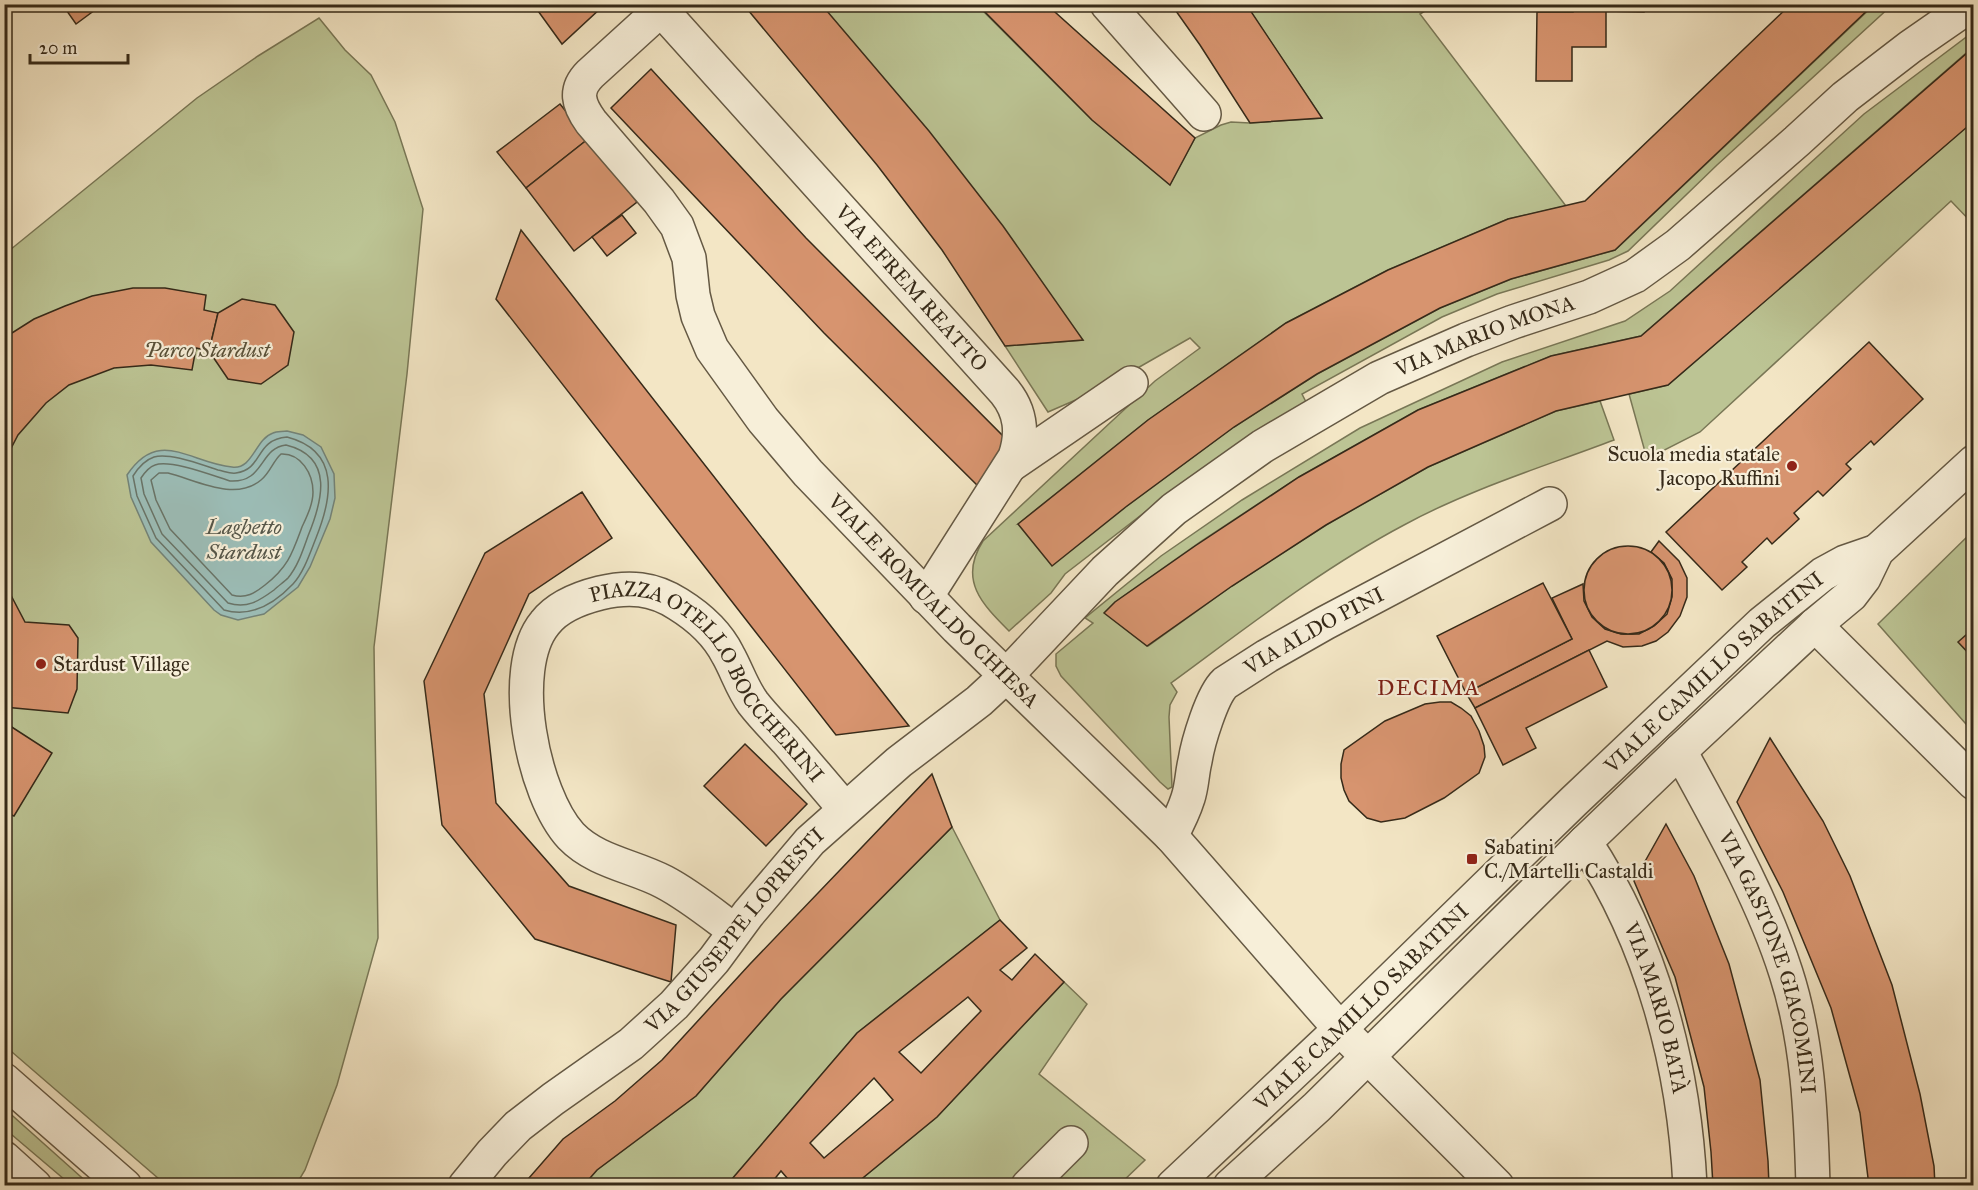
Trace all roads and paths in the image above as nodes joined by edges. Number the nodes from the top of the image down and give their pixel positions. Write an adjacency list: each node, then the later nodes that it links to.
1 (1107, 4): 4 (street)
2 (1972, 4): 12 (street, VIA MARIO MONA)
3 (661, 6): 7 (street, VIA EFREM REATTO); 10 (street, VIALE ROMUALDO CHIESA)
4 (1204, 114)
5 (1131, 383): 7 (street)
6 (1974, 462): 9 (street, VIALE CAMILLO SABATINI)
7 (1011, 465): 10 (street, VIA EFREM REATTO)
8 (1550, 504): 16 (street, VIA ALDO PINI)
9 (1877, 551): 11 (street, VIALE CAMILLO SABATINI); 19 (street, VIALE CAMILLO SABATINI)
10 (926, 597): 12 (street, VIALE ROMUALDO CHIESA)
11 (1815, 625): 13 (street, VIALE CAMILLO SABATINI); 14 (street)
12 (1006, 676): 15 (street, VIA GIUSEPPE LOPRESTI); 16 (street, VIALE ROMUALDO CHIESA)
13 (1680, 750): 17 (street, VIALE CAMILLO SABATINI); 32 (street, VIA GASTONE GIACOMINI)
14 (1974, 783)
15 (845, 809): 18 (street, VIA GIUSEPPE LOPRESTI); 18 (street, PIAZZA OTELLO BOCCHERINI)
16 (1171, 836): 19 (street, VIALE ROMUALDO CHIESA)
17 (1585, 842): 20 (street, VIALE CAMILLO SABATINI); 31 (street, VIA MARIO BATÀ)
18 (735, 931): 26 (street, VIA GIUSEPPE LOPRESTI)
19 (1340, 1029): 20 (street, VIALE ROMUALDO CHIESA); 28 (street, VIALE CAMILLO SABATINI)
20 (1368, 1057): 29 (street, VIALE CAMILLO SABATINI); 30 (street, VIALE ROMUALDO CHIESA)
21 (4, 1080): 25 (street)
22 (1071, 1143): 27 (street)
23 (4, 1158): 24 (street)
24 (34, 1185)
25 (125, 1185)
26 (465, 1185)
27 (1028, 1185)
28 (1173, 1185)
29 (1230, 1185)
30 (1497, 1185)
31 (1690, 1185)
32 (1813, 1185)

